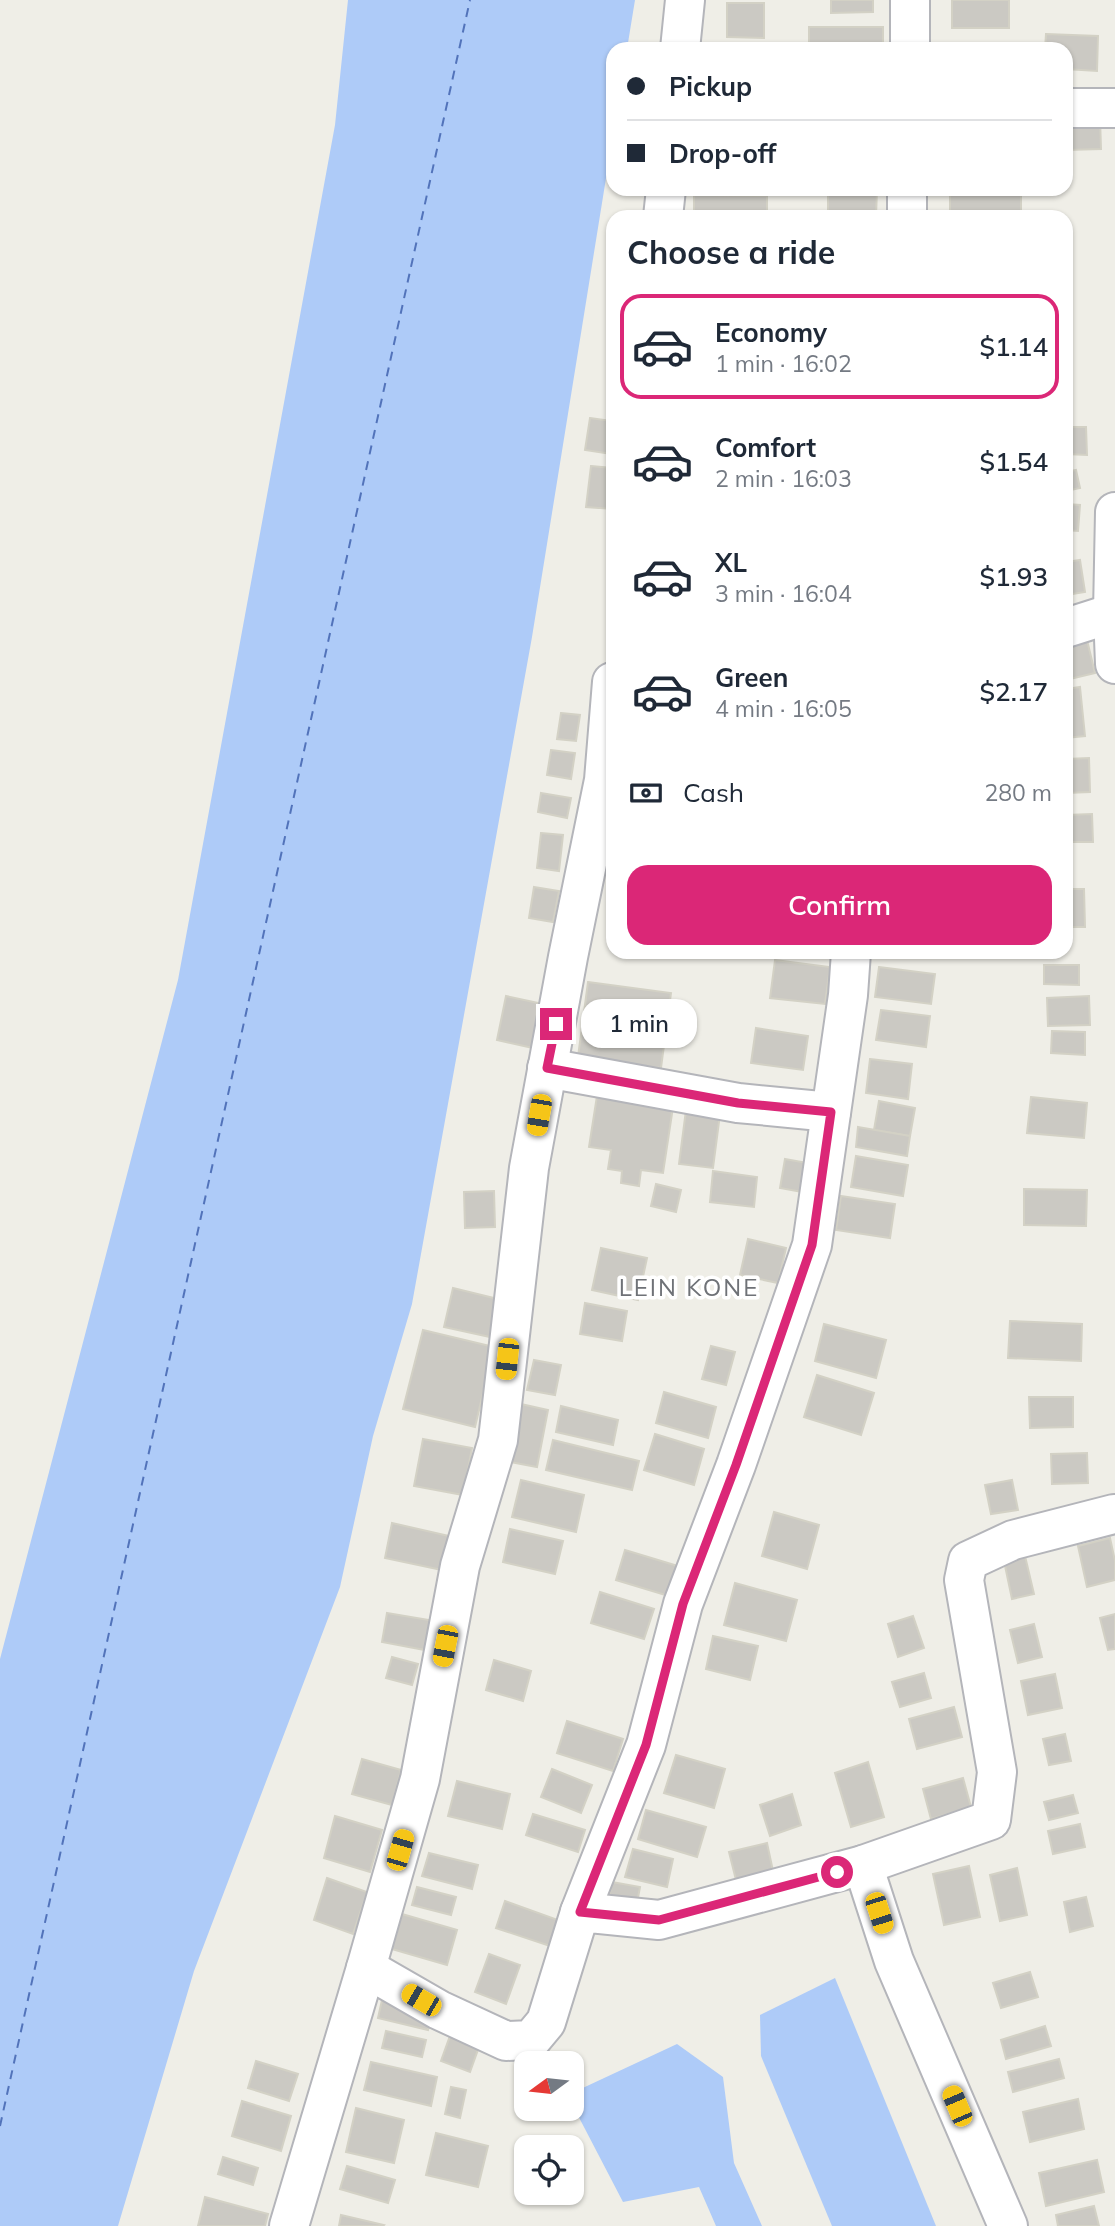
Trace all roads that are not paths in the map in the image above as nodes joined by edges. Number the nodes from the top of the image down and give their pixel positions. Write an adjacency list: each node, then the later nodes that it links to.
1 (685, 0): 3 (street)
2 (910, 0): 4 (street)
3 (681, 42)
4 (909, 42)
5 (1073, 108): 6 (street)
6 (1115, 108)
7 (1115, 512): 8 (street)
8 (1112, 613): 9 (street); 10 (street)
9 (1073, 626)
10 (1115, 664)
11 (606, 756): 13 (street)
12 (851, 959): 14 (street)
13 (547, 1068): 14 (street); 18 (street)
14 (831, 1112): 17 (street)
15 (1115, 1508): 16 (street)
16 (863, 1865): 17 (street); 20 (street)
17 (580, 1912): 18 (street)
18 (366, 1968): 19 (street)
19 (289, 2226)
20 (1009, 2226)

